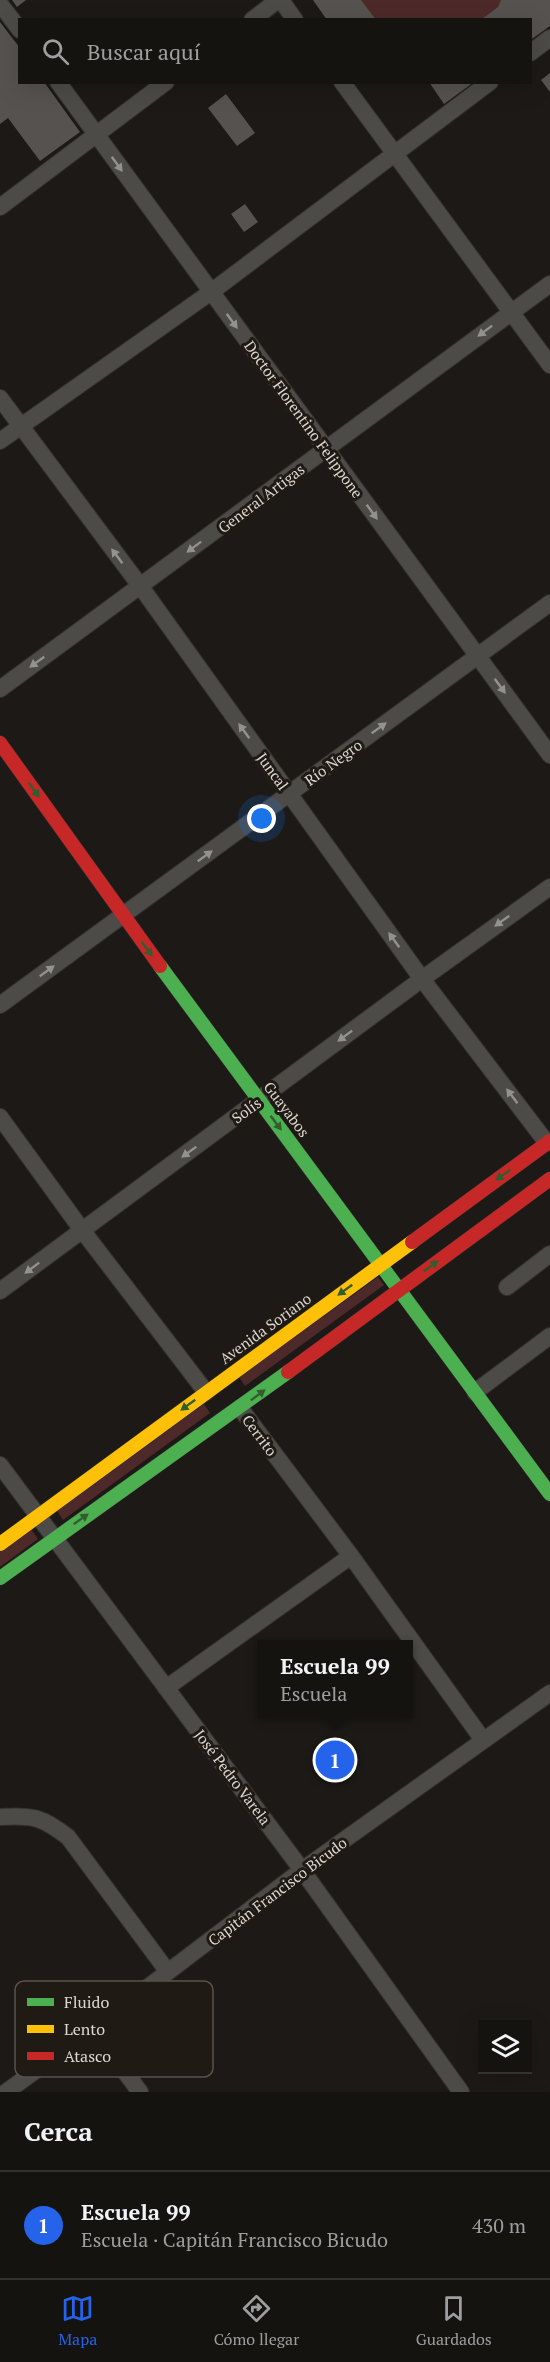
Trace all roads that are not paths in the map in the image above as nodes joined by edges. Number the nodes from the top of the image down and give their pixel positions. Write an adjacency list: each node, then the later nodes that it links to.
1 (279, 0): 3 (street); 4 (street)
2 (0, 4): 5 (street)
3 (255, 18)
4 (293, 18)
5 (18, 27)
6 (550, 38): 7 (street)
7 (532, 52)
8 (59, 84): 12 (street, Doctor Florentino Felippone)
9 (163, 84): 12 (street)
10 (343, 84): 13 (street)
11 (487, 84): 13 (street)
12 (96, 135): 14 (street); 16 (street, Doctor Florentino Felippone, one-way to 16)
13 (395, 153): 16 (street); 17 (street)
14 (0, 207)
15 (550, 284): 17 (street, General Artigas)
16 (211, 292): 20 (street); 22 (street, Doctor Florentino Felippone, one-way to 22)
17 (511, 312): 18 (street); 22 (street, General Artigas, one-way to 22)
18 (550, 365)
19 (0, 399): 20 (street, Juncal)
20 (20, 427): 21 (street); 23 (street, Juncal, one-way to 20)
21 (0, 441)
22 (327, 450): 23 (street, General Artigas, one-way to 23); 25 (street, Doctor Florentino Felippone, one-way to 25)
23 (141, 587): 26 (street, General Artigas, one-way to 26); 29 (street, Juncal, one-way to 23)
24 (550, 603): 25 (street, Río Negro)
25 (478, 656): 28 (street, Doctor Florentino Felippone, one-way to 28); 29 (street, Río Negro, one-way to 25)
26 (0, 689)
27 (0, 743): 31 (street, Guayabos, one-way to 31)
28 (550, 755)
29 (289, 794): 31 (street, Río Negro, one-way to 29); 32 (street, Juncal, one-way to 29)
30 (550, 887): 32 (street, Solís, one-way to 32)
31 (123, 916): 33 (street, Río Negro, one-way to 31); 34 (street, Guayabos, one-way to 34)
32 (422, 979): 34 (street, Solís, one-way to 34); 36 (street, Juncal, one-way to 32)
33 (0, 1005)
34 (259, 1100): 38 (street, Solís, one-way to 38); 40 (street, Guayabos, one-way to 40)
35 (0, 1117): 38 (street, Cerrito)
36 (549, 1142): 40 (street, Avenida Soriano, one-way to 40)
37 (550, 1179): 42 (street, one-way to 37)
38 (82, 1230): 43 (street, Solís, one-way to 43); 45 (street, Cerrito)
39 (550, 1254): 41 (street)
40 (381, 1263): 42 (street, Guayabos); 45 (street, Avenida Soriano, one-way to 45)
41 (507, 1287)
42 (400, 1289): 46 (street, Guayabos); 47 (street, one-way to 42)
43 (0, 1291)
44 (550, 1336): 46 (street)
45 (206, 1392): 47 (street, Cerrito); 50 (street, Avenida Soriano, one-way to 50)
46 (475, 1392): 49 (street, Guayabos)
47 (240, 1408): 51 (street, one-way to 47); 53 (street, Cerrito)
48 (0, 1465): 50 (street, José Pedro Varela)
49 (550, 1494)
50 (39, 1516): 51 (street, José Pedro Varela); 52 (street, Avenida Soriano)
51 (55, 1538): 54 (street); 57 (street, José Pedro Varela)
52 (0, 1544)
53 (351, 1556): 55 (street, Cerrito); 57 (street)
54 (0, 1578)
55 (411, 1640)
56 (413, 1642): 59 (street, Cerrito)
57 (166, 1688): 61 (street, José Pedro Varela)
58 (550, 1693): 59 (street, Capitán Francisco Bicudo)
59 (483, 1740): 61 (street, Capitán Francisco Bicudo)
60 (0, 1817): 62 (street)
61 (302, 1870): 62 (street, Capitán Francisco Bicudo); 68 (street, José Pedro Varela)
62 (168, 1972): 63 (street, Capitán Francisco Bicudo)
63 (156, 1981)
64 (27, 2077): 66 (street, Capitán Francisco Bicudo)
65 (129, 2077): 67 (street)
66 (6, 2092)
67 (140, 2092)
68 (461, 2092)

